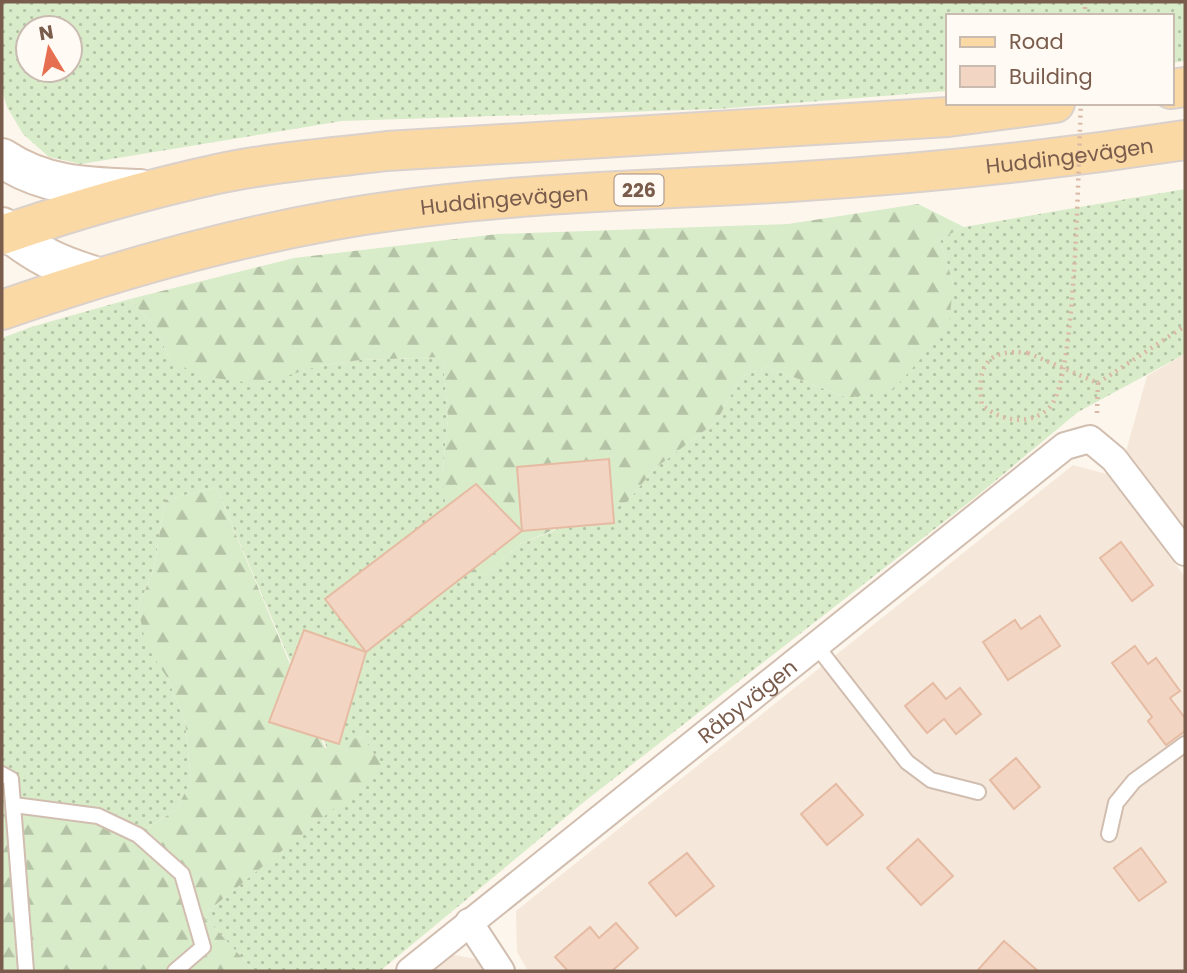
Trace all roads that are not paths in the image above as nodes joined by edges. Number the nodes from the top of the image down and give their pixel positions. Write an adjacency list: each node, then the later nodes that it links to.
1 (1040, 105): 4 (main road)
2 (1185, 140): 6 (main road, Huddingevägen / 226)
3 (2, 160): 4 (street); 5 (street)
4 (152, 190): 5 (main road)
5 (4, 237): 6 (street)
6 (98, 277): 7 (main road, Huddingevägen / 226)
7 (2, 310)
8 (1185, 552): 9 (street, Råbyvägen)
9 (814, 644): 12 (lane); 15 (street, Råbyvägen)
10 (1185, 744): 14 (lane)
11 (2, 774): 13 (lane)
12 (978, 792)
13 (14, 805): 16 (lane); 17 (lane)
14 (1109, 834)
15 (469, 922): 18 (street, Råbyvägen); 19 (street)
16 (26, 971)
17 (175, 971)
18 (410, 971)
19 (501, 971)

